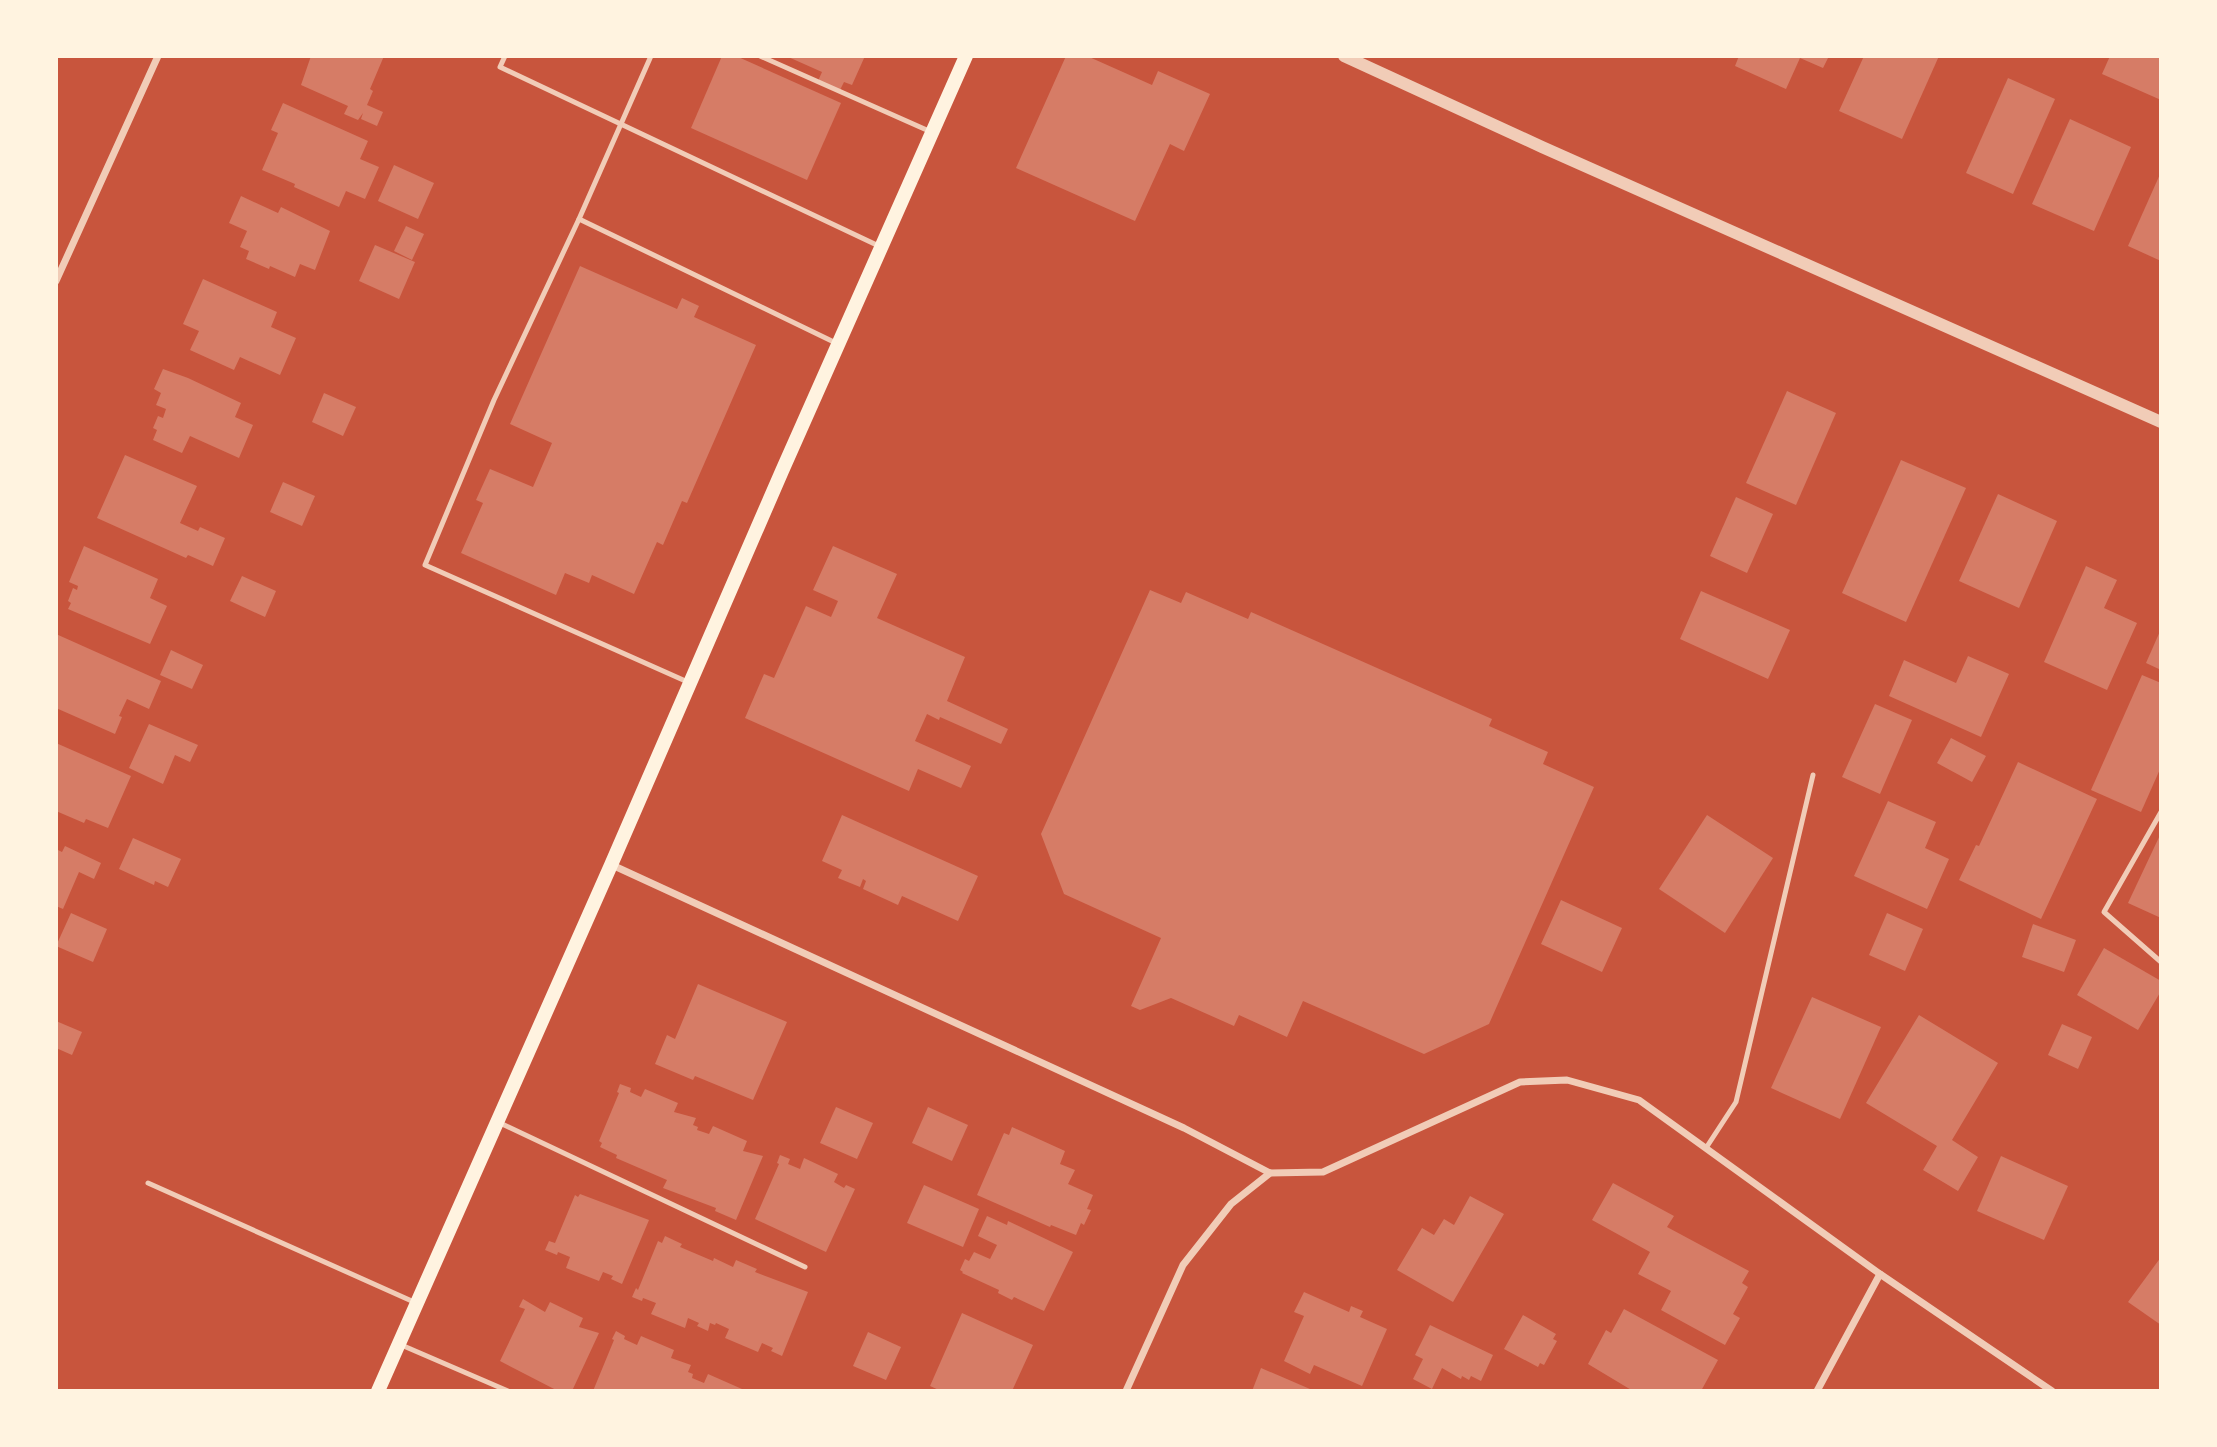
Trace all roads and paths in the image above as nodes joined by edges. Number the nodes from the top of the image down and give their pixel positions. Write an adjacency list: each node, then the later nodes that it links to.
1 (158, 56): 11 (street)
2 (505, 56): 7 (lane)
3 (651, 56): 7 (lane)
4 (760, 56): 8 (lane)
5 (966, 56): 8 (main road)
6 (1344, 56): 13 (street)
7 (620, 125): 9 (lane); 10 (lane)
8 (932, 132): 10 (main road)
9 (579, 219): 12 (lane); 14 (lane)
10 (881, 247): 12 (main road)
11 (56, 281)
12 (838, 345): 14 (main road)
13 (2161, 422)
14 (690, 683): 17 (main road)
15 (1813, 775): 20 (lane)
16 (2161, 812): 18 (lane)
17 (611, 865): 19 (main road); 21 (street)
18 (2161, 962)
19 (497, 1122): 23 (lane); 25 (main road)
20 (1706, 1148): 21 (street); 24 (street)
21 (1270, 1173): 29 (street)
22 (148, 1182): 25 (lane)
23 (805, 1267)
24 (1880, 1275): 30 (street); 31 (street)
25 (417, 1304): 26 (main road)
26 (399, 1344): 27 (main road); 28 (lane)
27 (378, 1391)
28 (508, 1391)
29 (1126, 1391)
30 (1817, 1391)
31 (2052, 1391)

